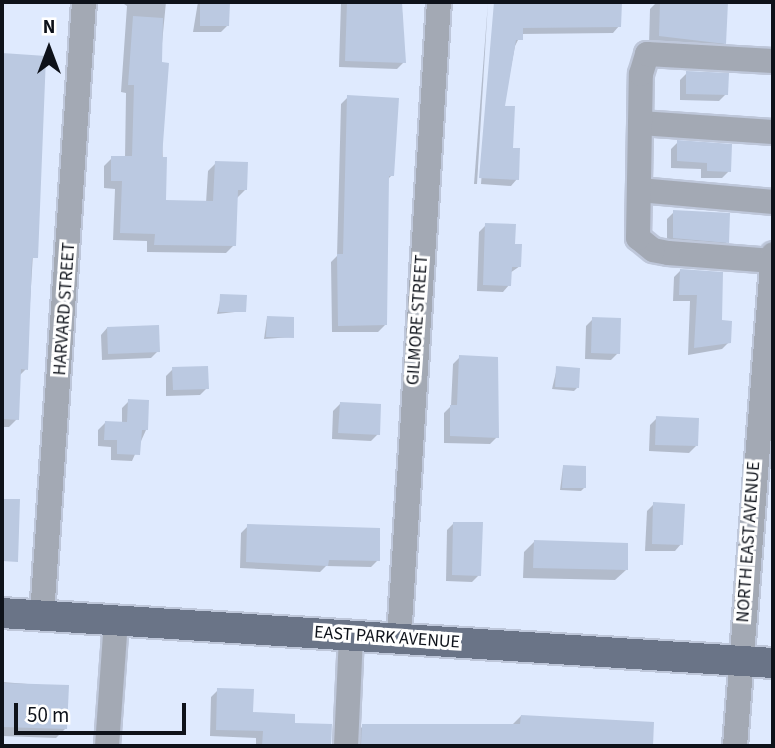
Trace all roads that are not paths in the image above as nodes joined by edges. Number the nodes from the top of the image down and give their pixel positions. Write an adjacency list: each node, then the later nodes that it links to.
1 (84, 2): 11 (street, HARVARD STREET)
2 (439, 2): 14 (street, GILMORE STREET)
3 (773, 61): 4 (street)
4 (640, 123): 5 (street); 6 (street)
5 (773, 132)
6 (639, 190): 7 (street); 9 (street)
7 (773, 202)
8 (773, 254): 9 (street, NORTH EAST AVENUE)
9 (773, 261): 15 (street, NORTH EAST AVENUE)
10 (2, 612): 11 (main road, EAST PARK AVENUE)
11 (42, 615): 12 (main road, EAST PARK AVENUE)
12 (116, 621): 13 (main road, EAST PARK AVENUE); 17 (street)
13 (351, 636): 14 (main road, EAST PARK AVENUE); 18 (street)
14 (399, 639): 15 (main road, EAST PARK AVENUE)
15 (740, 661): 16 (main road, EAST PARK AVENUE); 19 (street, NORTH EAST AVENUE)
16 (773, 663)
17 (107, 746)
18 (346, 746)
19 (735, 746)

